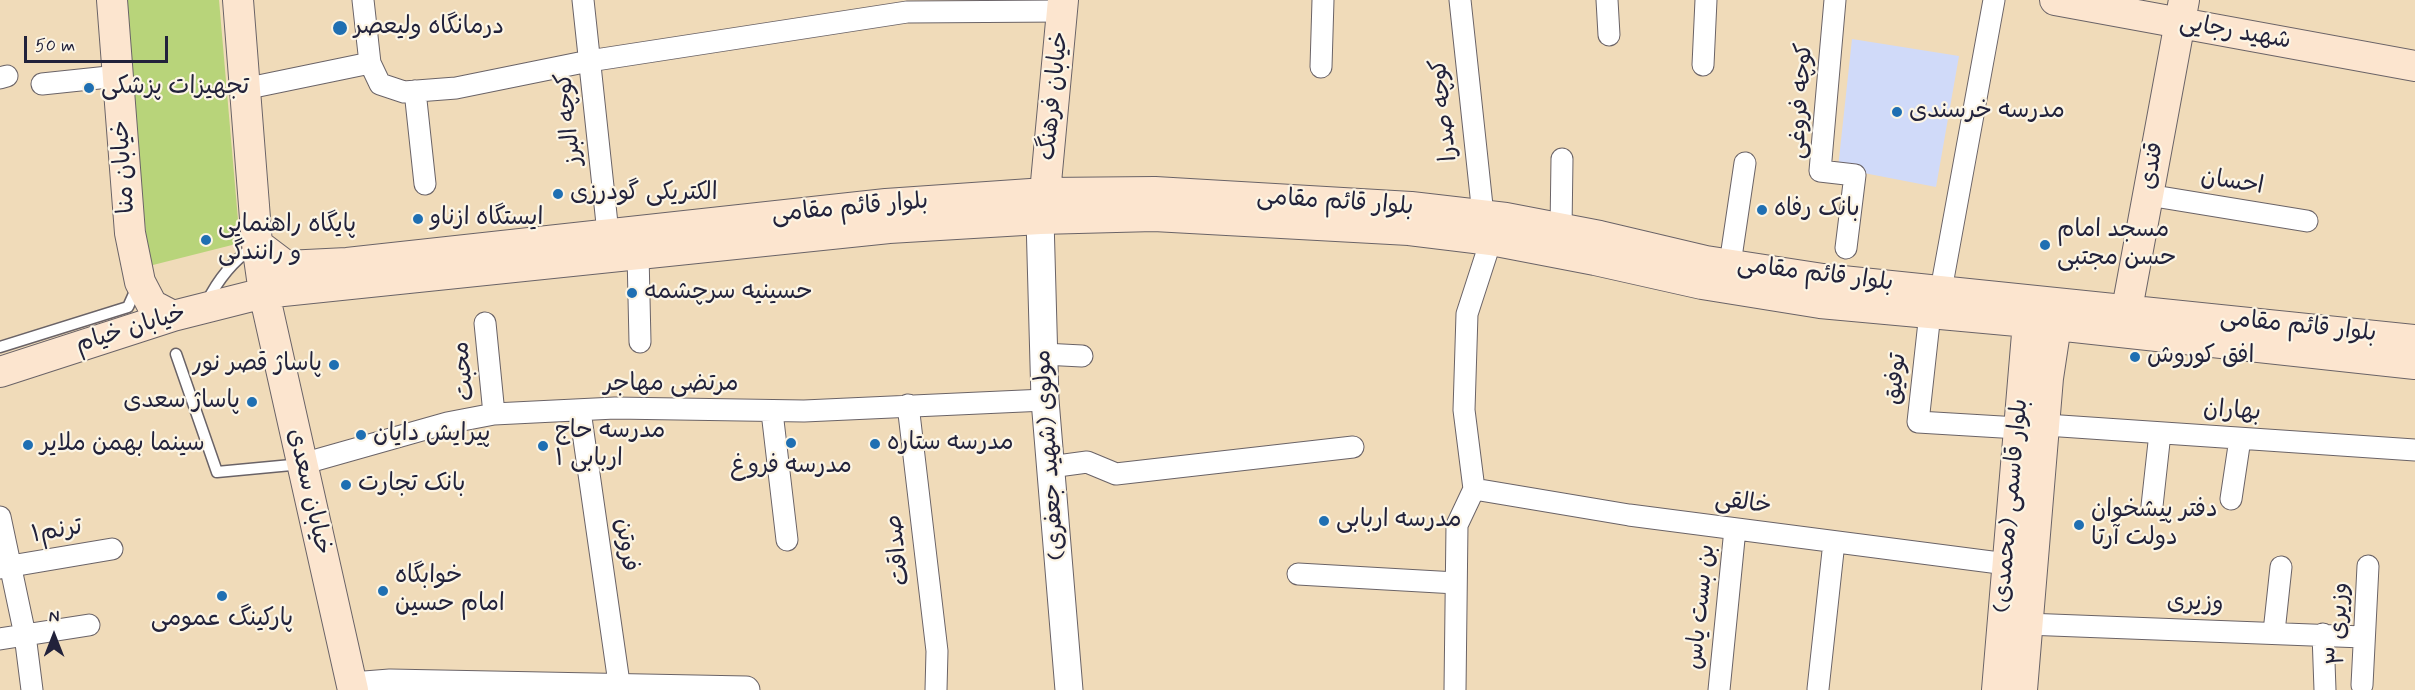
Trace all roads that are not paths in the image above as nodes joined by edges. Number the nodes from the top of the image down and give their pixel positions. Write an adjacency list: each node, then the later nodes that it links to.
1 (112, 0): 21 (main road, خیابان منا)
2 (238, 0): 23 (main road, خیابان سعدی)
3 (363, 0): 17 (street)
4 (583, 0): 16 (street, کوچه البرز)
5 (1323, 0): 20 (street)
6 (1460, 0): 32 (street, کوچه صدرا)
7 (1607, 0): 15 (street)
8 (1706, 0): 18 (street)
9 (1835, 0): 37 (street, کوچه فروغی)
10 (1994, 0): 42 (street)
11 (2060, 0): 14 (main road, شهید رجایی)
12 (907, 6): 13 (street); 16 (street)
13 (1063, 6): 29 (main road, خیابان فرهنگ)
14 (2181, 11): 19 (main road, شهید رجایی); 28 (main road, قندی)
15 (1609, 35)
16 (589, 61): 24 (street); 34 (street, کوچه البرز)
17 (370, 63): 23 (street); 24 (street)
18 (1703, 65)
19 (2415, 66)
20 (1321, 67)
21 (118, 76): 22 (street); 40 (main road, خیابان منا)
22 (42, 84)
23 (244, 89): 35 (main road, خیابان سعدی)
24 (415, 91): 27 (street)
25 (1562, 159): 33 (street)
26 (1745, 163): 39 (street)
27 (425, 184)
28 (2148, 195): 31 (street, احسان); 44 (main road, قندی)
29 (1043, 206): 30 (main road, بلوار قائم مقامی); 32 (main road, بلوار قائم مقامی); 54 (street, مولوی (شهید جعفری))
30 (848, 220): 34 (main road, بلوار قائم مقامی); 38 (main road, بلوار قائم مقامی)
31 (2307, 221)
32 (1487, 228): 33 (main road, بلوار قائم مقامی); 36 (main road, بلوار قائم مقامی); 70 (street)
33 (1561, 229): 36 (main road, بلوار قائم مقامی)
34 (608, 233): 35 (main road, بلوار قائم مقامی)
35 (257, 244): 41 (main road, خیابان سعدی); 43 (lane)
36 (1597, 248): 39 (main road, بلوار قائم مقامی); 42 (main road, بلوار قائم مقامی)
37 (1846, 248)
38 (638, 254): 41 (main road, بلوار قائم مقامی); 50 (street)
39 (1730, 264): 42 (main road, بلوار قائم مقامی)
40 (140, 282): 45 (main road, خیابان منا); 52 (lane)
41 (264, 293): 43 (main road, خیابان خیام); 48 (main road, خیابان سعدی)
42 (1935, 302): 44 (main road, بلوار قائم مقامی); 47 (main road, بلوار قائم مقامی); 63 (street, توفیق)
43 (204, 308): 45 (main road, خیابان خیام); 48 (main road)
44 (2127, 309): 51 (main road, بلوار قائم مقامی)
45 (173, 316): 57 (main road, خیابان خیام)
46 (485, 323): 62 (street, محبت)
47 (2042, 324): 51 (main road, بلوار قائم مقامی); 63 (main road, بلوار قاسمی (محمدی))
48 (274, 337): 68 (main road, خیابان سعدی)
49 (2415, 340): 51 (main road, بلوار قائم مقامی)
50 (640, 342)
51 (2363, 345): 56 (main road, بلوار قائم مقامی)
52 (0, 347)
53 (176, 354): 68 (lane)
54 (1043, 354): 55 (street); 58 (street, مولوی (شهید جعفری))
55 (1082, 356)
56 (2415, 364)
57 (0, 372)
58 (1045, 400): 59 (street, مرتضی مهاجر); 69 (street, مولوی (شهید جعفری))
59 (908, 405): 61 (street, مرتضی مهاجر); 98 (street, صداقت)
60 (580, 411): 61 (street, مرتضی مهاجر); 62 (street, مرتضی مهاجر); 94 (street, فروتن)
61 (772, 412): 75 (street)
62 (495, 414): 68 (street, مرتضی مهاجر)
63 (2032, 426): 64 (street, بهاران); 78 (main road, بلوار قاسمی (محمدی)); 84 (main road)
64 (2160, 433): 65 (street, بهاران); 72 (street)
65 (2240, 438): 67 (street, بهاران); 71 (street)
66 (1353, 447): 69 (street)
67 (2415, 450)
68 (302, 464): 92 (main road, خیابان سعدی)
69 (1050, 467): 99 (street, مولوی (شهید جعفری))
70 (1474, 489): 74 (street, خالقی); 83 (street)
71 (2231, 499)
72 (2152, 506)
73 (0, 517): 80 (street)
74 (1735, 529): 76 (street, خالقی); 101 (street, بن بست یاس)
75 (787, 540)
76 (1834, 542): 78 (street, خالقی); 95 (street)
77 (112, 549): 80 (street, ترنم۱)
78 (2007, 564): 102 (main road, بلوار قاسمی (محمدی))
79 (2368, 566): 89 (street, وزیری ۳)
80 (5, 567): 88 (street)
81 (2281, 567): 86 (street)
82 (1298, 574): 83 (street)
83 (1456, 583): 100 (street)
84 (2026, 624): 86 (street, وزیری); 103 (main road)
85 (89, 625): 88 (street)
86 (2274, 632): 87 (street, وزیری)
87 (2322, 634): 89 (street, وزیری); 104 (street)
88 (25, 635): 90 (street); 96 (street)
89 (2363, 637): 91 (street, وزیری ۳)
90 (0, 639)
91 (2362, 685)
92 (353, 688): 93 (street)
93 (506, 688): 94 (street)
94 (620, 688): 97 (street)
95 (1818, 689)
96 (32, 690)
97 (746, 690)
98 (936, 690)
99 (1069, 690)
100 (1455, 690)
101 (1719, 690)
102 (1997, 690)
103 (2022, 690)
104 (2325, 690)

